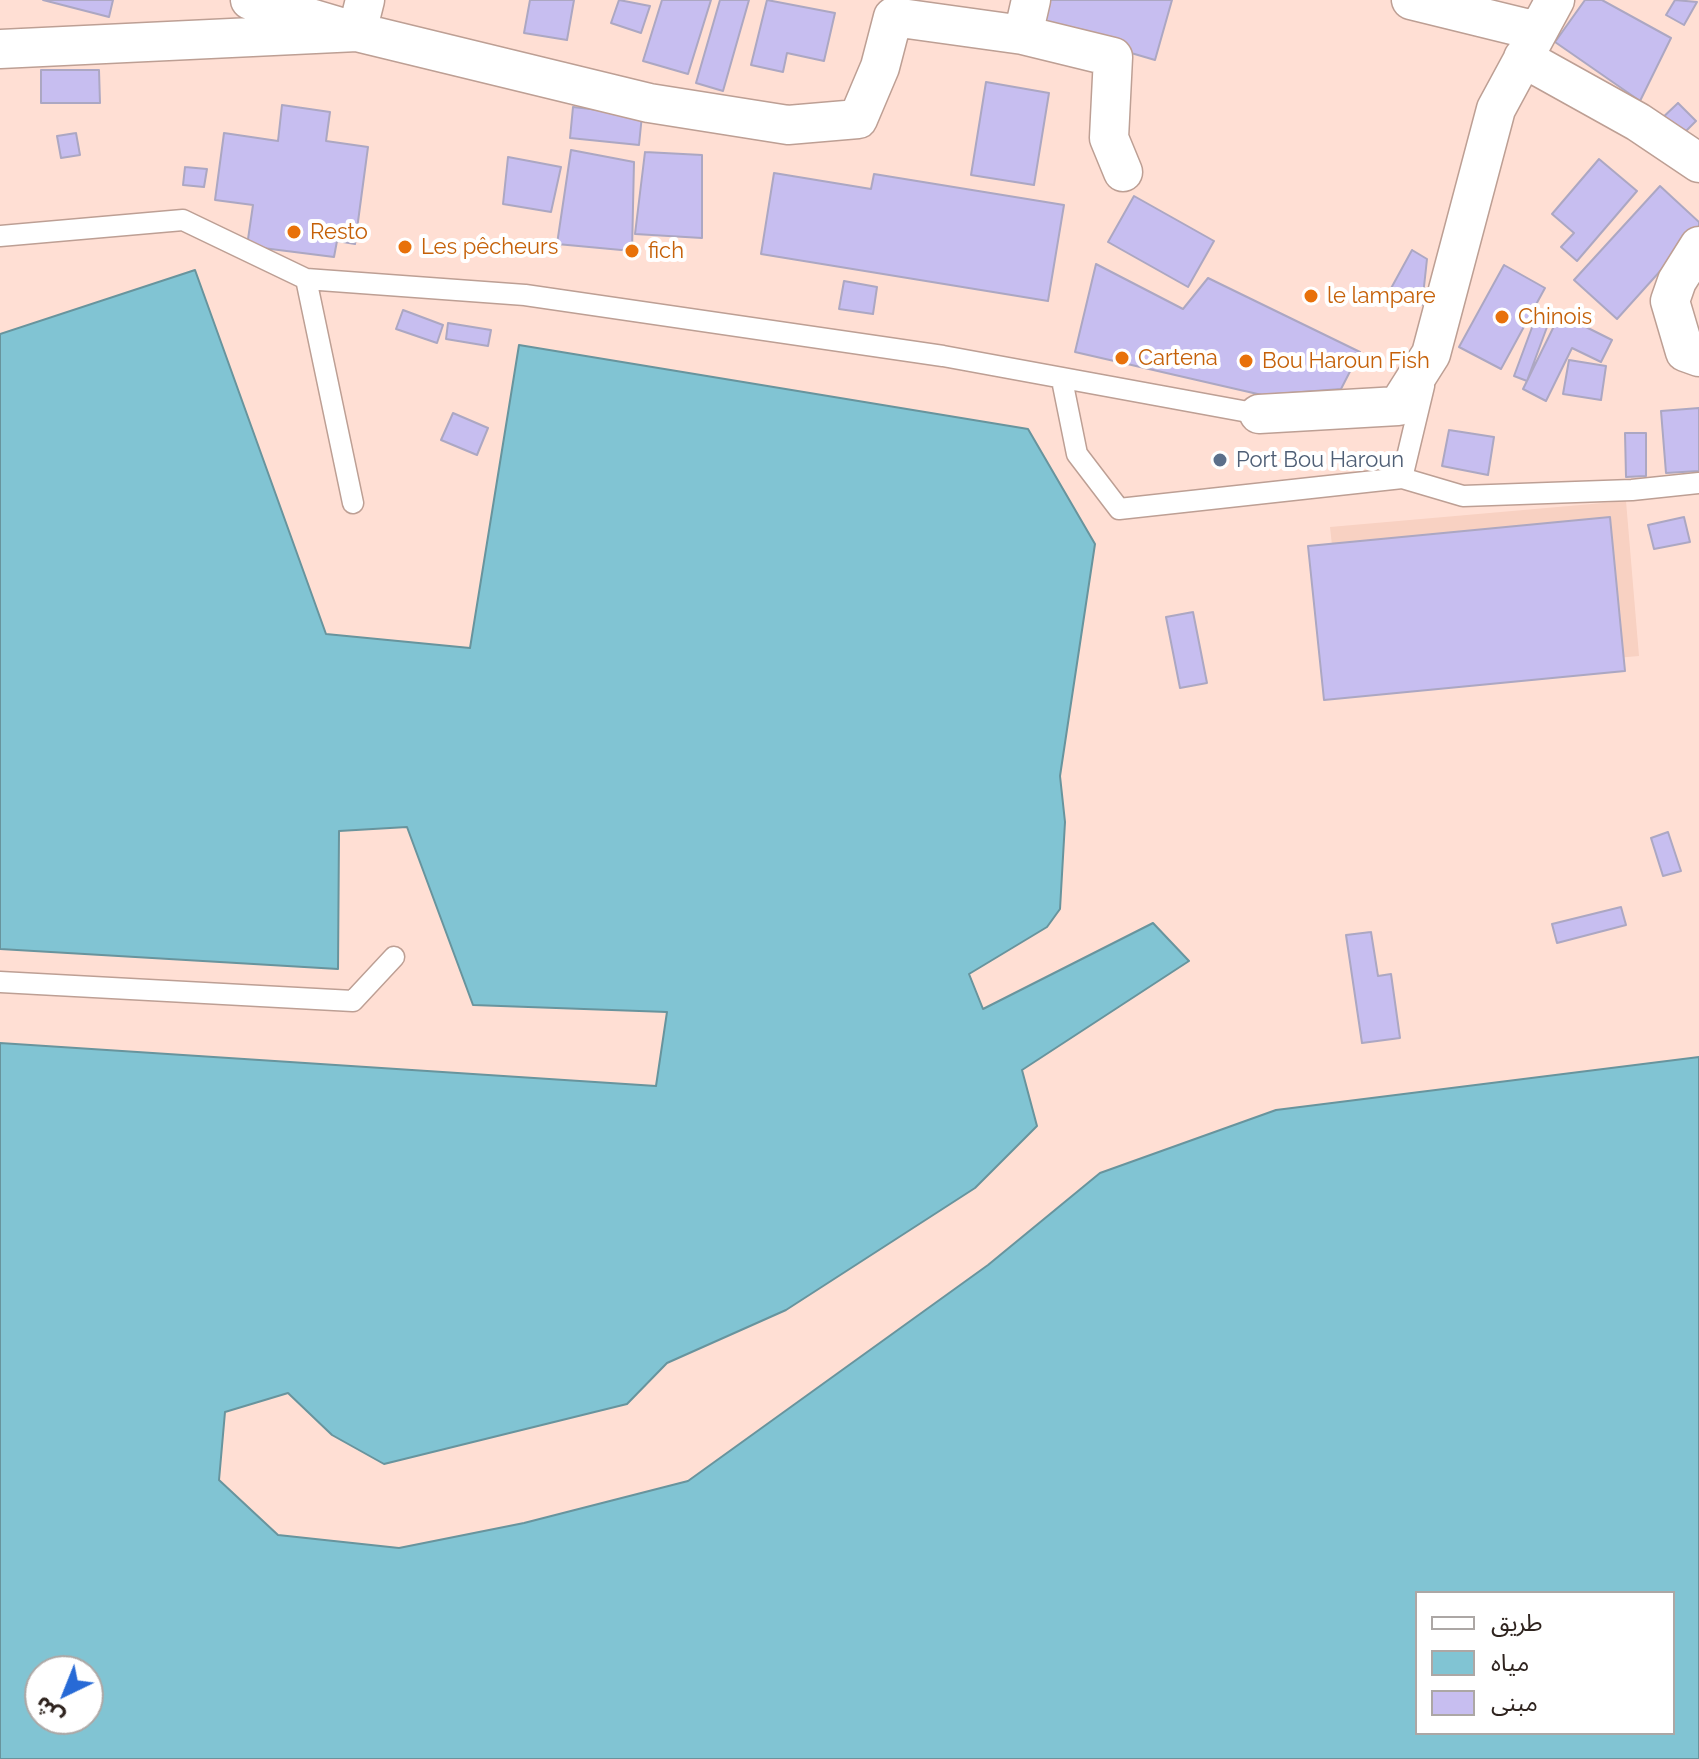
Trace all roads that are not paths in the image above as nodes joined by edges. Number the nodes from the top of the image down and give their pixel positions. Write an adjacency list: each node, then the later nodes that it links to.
1 (250, 0): 3 (street)
2 (1411, 0): 5 (street)
3 (361, 16): 4 (street); 6 (street)
4 (1027, 18): 8 (street)
5 (1538, 30): 7 (street); 12 (street)
6 (0, 49)
7 (1699, 163)
8 (1123, 172)
9 (0, 236): 11 (lane)
10 (1699, 246): 13 (street)
11 (306, 279): 14 (lane); 18 (lane)
12 (1431, 354): 15 (street); 16 (lane)
13 (1699, 357)
14 (1062, 380): 15 (lane); 16 (lane)
15 (1259, 414)
16 (1402, 478): 17 (lane)
17 (1699, 483)
18 (353, 503)
19 (394, 957): 20 (lane)
20 (0, 982)

